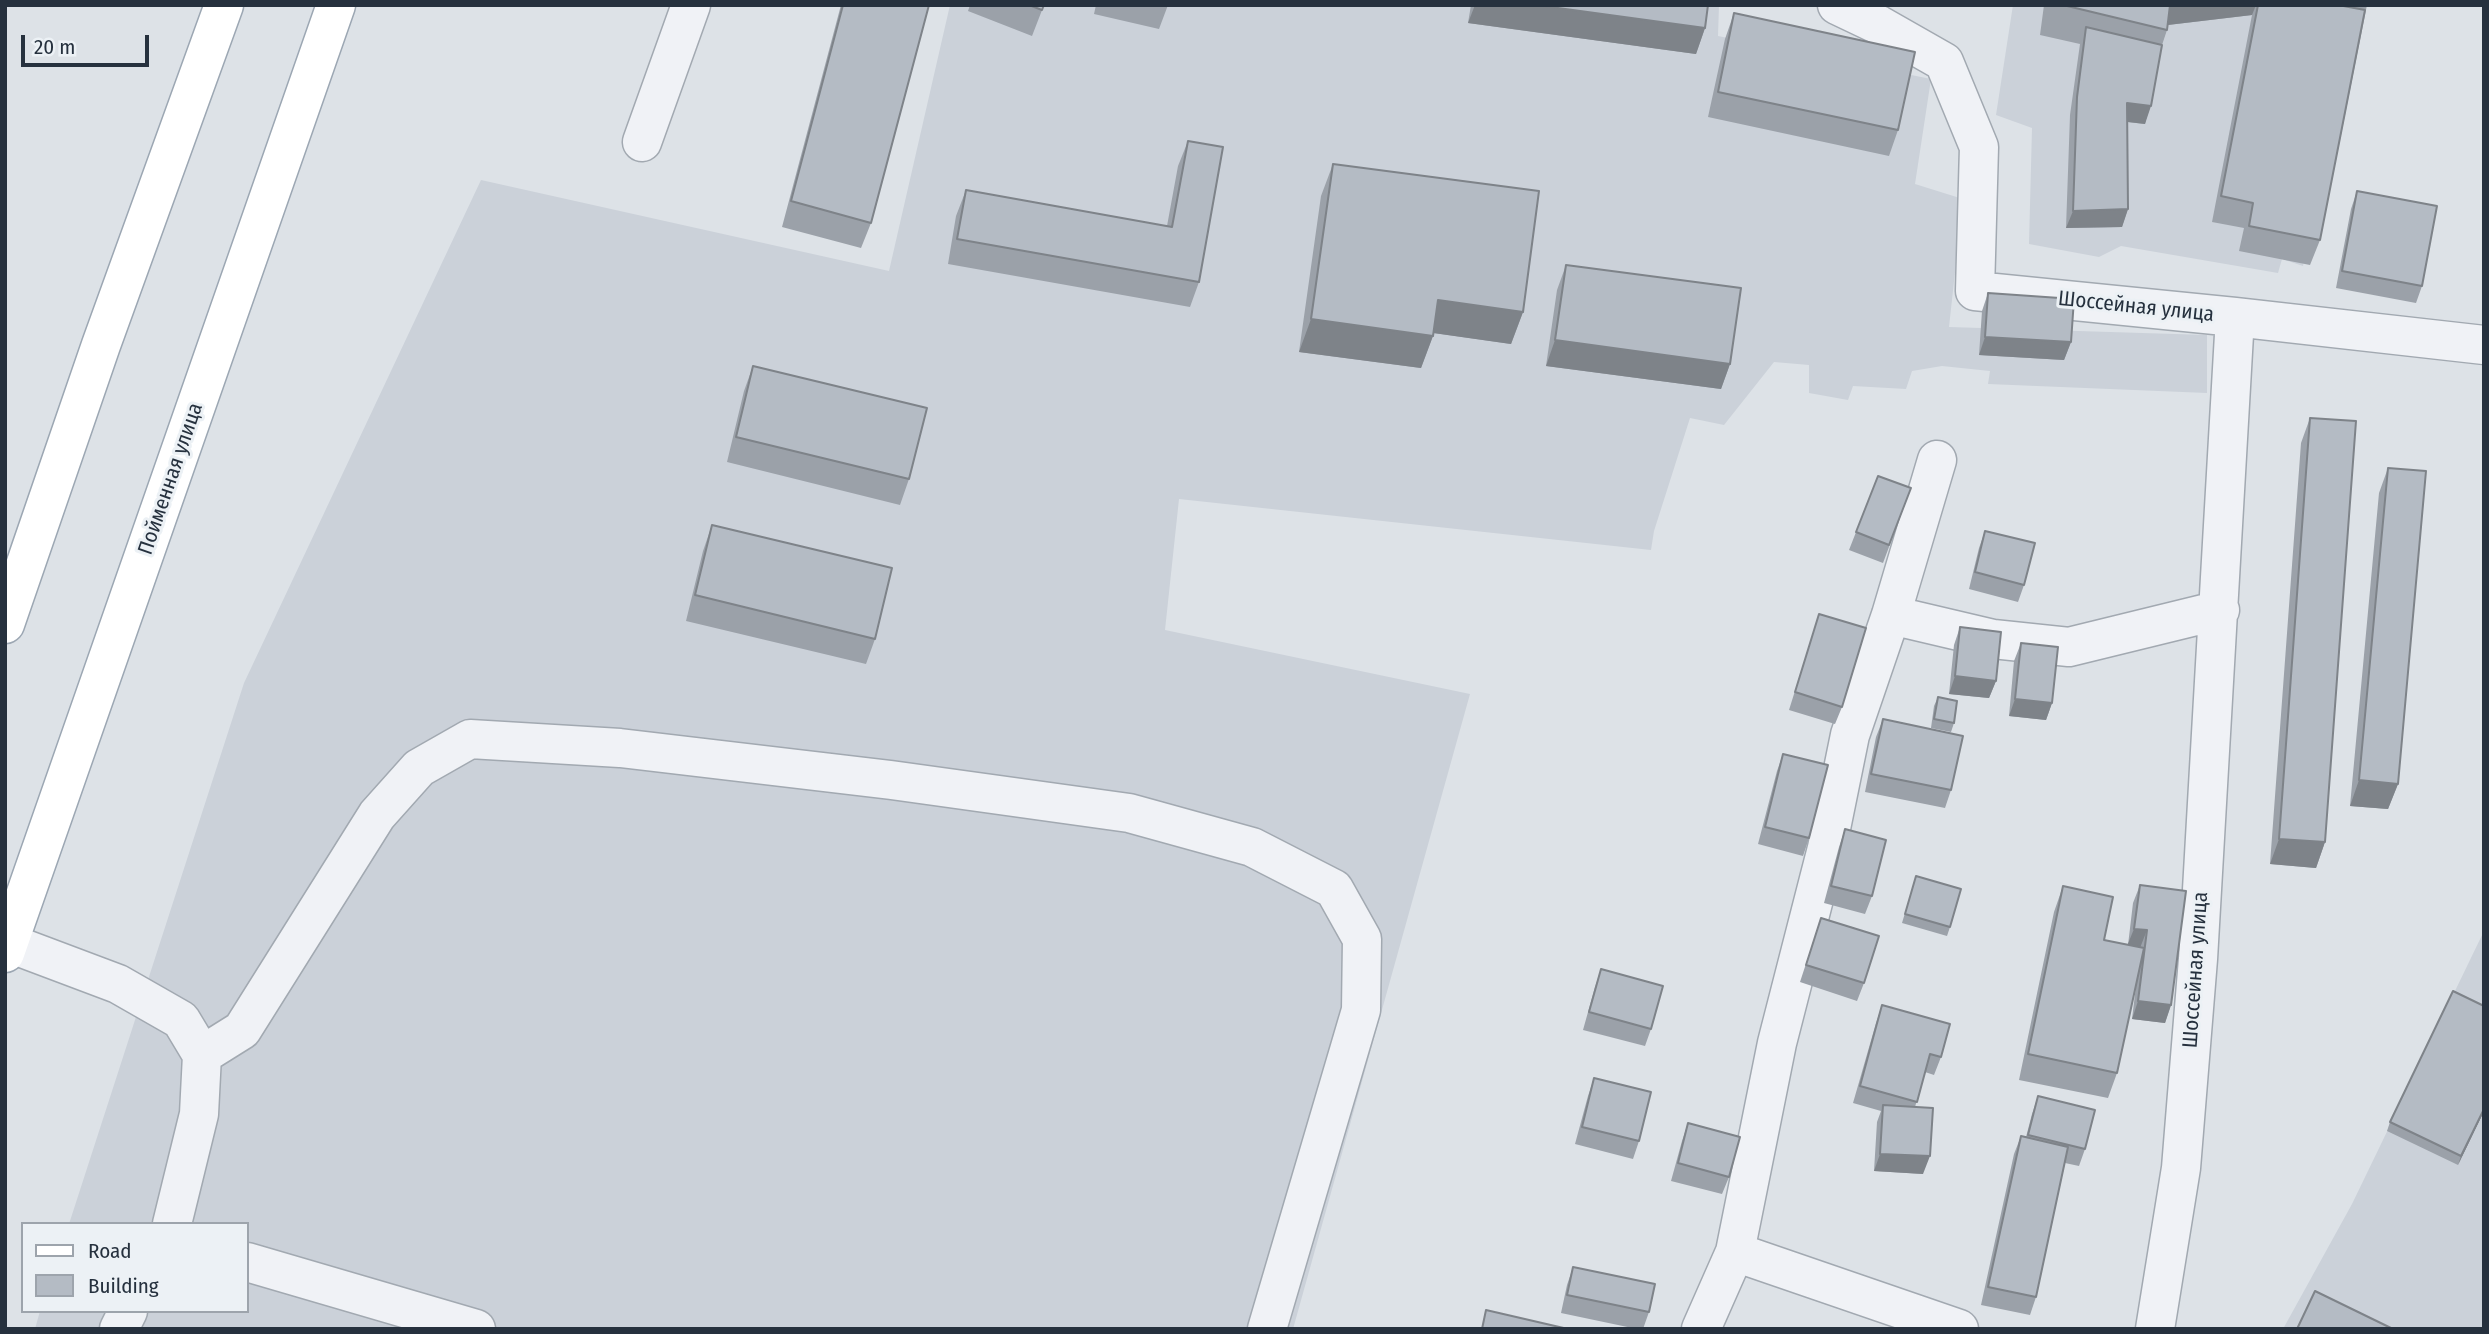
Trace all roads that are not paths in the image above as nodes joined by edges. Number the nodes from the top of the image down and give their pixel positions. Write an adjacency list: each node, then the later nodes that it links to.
1 (224, 5): 11 (main road)
2 (336, 5): 12 (main road, Пойменная улица)
3 (691, 5): 5 (street)
4 (1837, 5): 6 (street, Шоссейная улица)
5 (642, 142)
6 (2235, 317): 7 (street, Шоссейная улица); 9 (street, Шоссейная улица)
7 (2484, 345)
8 (1937, 460): 10 (street)
9 (2220, 610): 10 (street); 23 (street, Шоссейная улица)
10 (1891, 615): 15 (street)
11 (5, 624)
12 (7, 948): 13 (street)
13 (202, 1055): 14 (street); 20 (street)
14 (172, 1222)
15 (1735, 1252): 21 (street); 22 (street)
16 (248, 1262): 19 (street)
17 (127, 1313): 18 (street)
18 (119, 1329)
19 (476, 1329)
20 (1267, 1329)
21 (1701, 1329)
22 (1959, 1329)
23 (2155, 1329)

